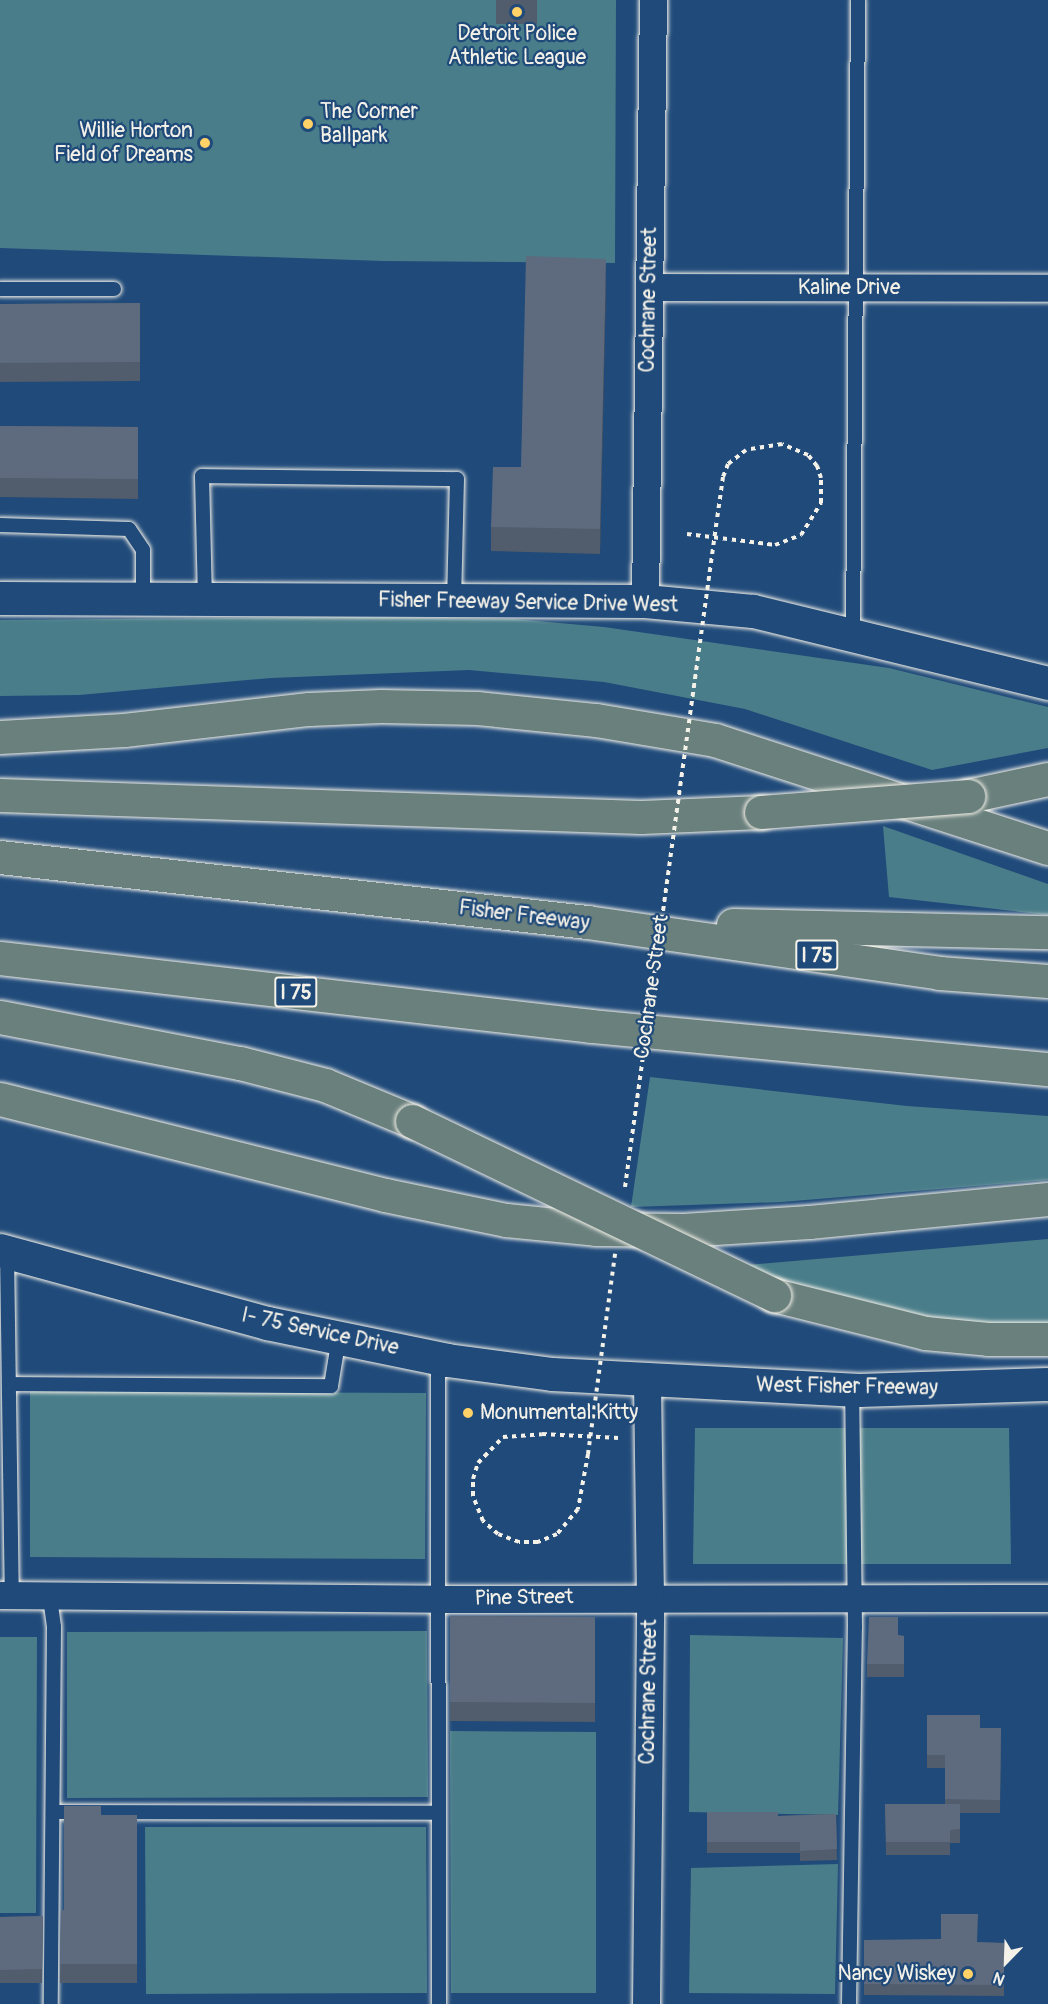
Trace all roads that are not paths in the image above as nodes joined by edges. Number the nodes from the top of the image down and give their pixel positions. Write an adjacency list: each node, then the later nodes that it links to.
1 (653, 0): 3 (street, Cochrane Street)
2 (858, 0): 4 (lane)
3 (650, 287): 4 (street, Kaline Drive); 13 (street, Cochrane Street)
4 (855, 288): 5 (street, Kaline Drive); 14 (lane)
5 (1048, 288)
6 (0, 289): 7 (lane)
7 (114, 289)
8 (0, 525): 11 (lane)
9 (0, 598): 11 (street, Fisher Freeway Service Drive West)
10 (205, 600): 11 (street, Fisher Freeway Service Drive West); 12 (street, Fisher Freeway Service Drive West); 12 (lane)
11 (143, 601)
12 (454, 601): 13 (street, Fisher Freeway Service Drive West)
13 (645, 601): 14 (street, Fisher Freeway Service Drive West)
14 (853, 636): 15 (street, Fisher Freeway Service Drive West)
15 (1048, 683)
16 (0, 737): 19 (highway)
17 (1048, 779): 18 (highway, bridge)
18 (0, 795)
19 (1048, 848)
20 (0, 857): 21 (highway, Fisher Freeway / I 75)
21 (587, 922): 22 (highway); 24 (highway, Fisher Freeway / I 75)
22 (1048, 932)
23 (0, 958): 26 (highway, I 75)
24 (1048, 981)
25 (0, 1017): 31 (highway, bridge)
26 (1048, 1069)
27 (0, 1099): 28 (highway)
28 (1048, 1199)
29 (4, 1251): 30 (street, I- 75 Service Drive); 34 (lane)
30 (339, 1337): 32 (street, I- 75 Service Drive); 34 (lane)
31 (1048, 1339)
32 (438, 1358): 33 (street, I- 75 Service Drive); 42 (lane)
33 (647, 1380): 36 (street, West Fisher Freeway); 39 (street, Cochrane Street)
34 (9, 1384): 37 (lane)
35 (1048, 1384): 36 (street, West Fisher Freeway)
36 (852, 1390): 38 (lane)
37 (6, 1595): 40 (street, Pine Street)
38 (855, 1596): 39 (street, Pine Street); 41 (street, Pine Street); 48 (lane)
39 (650, 1597): 42 (street, Pine Street); 47 (street, Cochrane Street)
40 (50, 1598): 42 (street, Pine Street); 43 (lane)
41 (1048, 1598)
42 (439, 1599): 44 (lane)
43 (54, 1812): 44 (lane); 45 (lane)
44 (439, 1813): 46 (lane)
45 (51, 2004)
46 (439, 2004)
47 (646, 2004)
48 (849, 2004)

